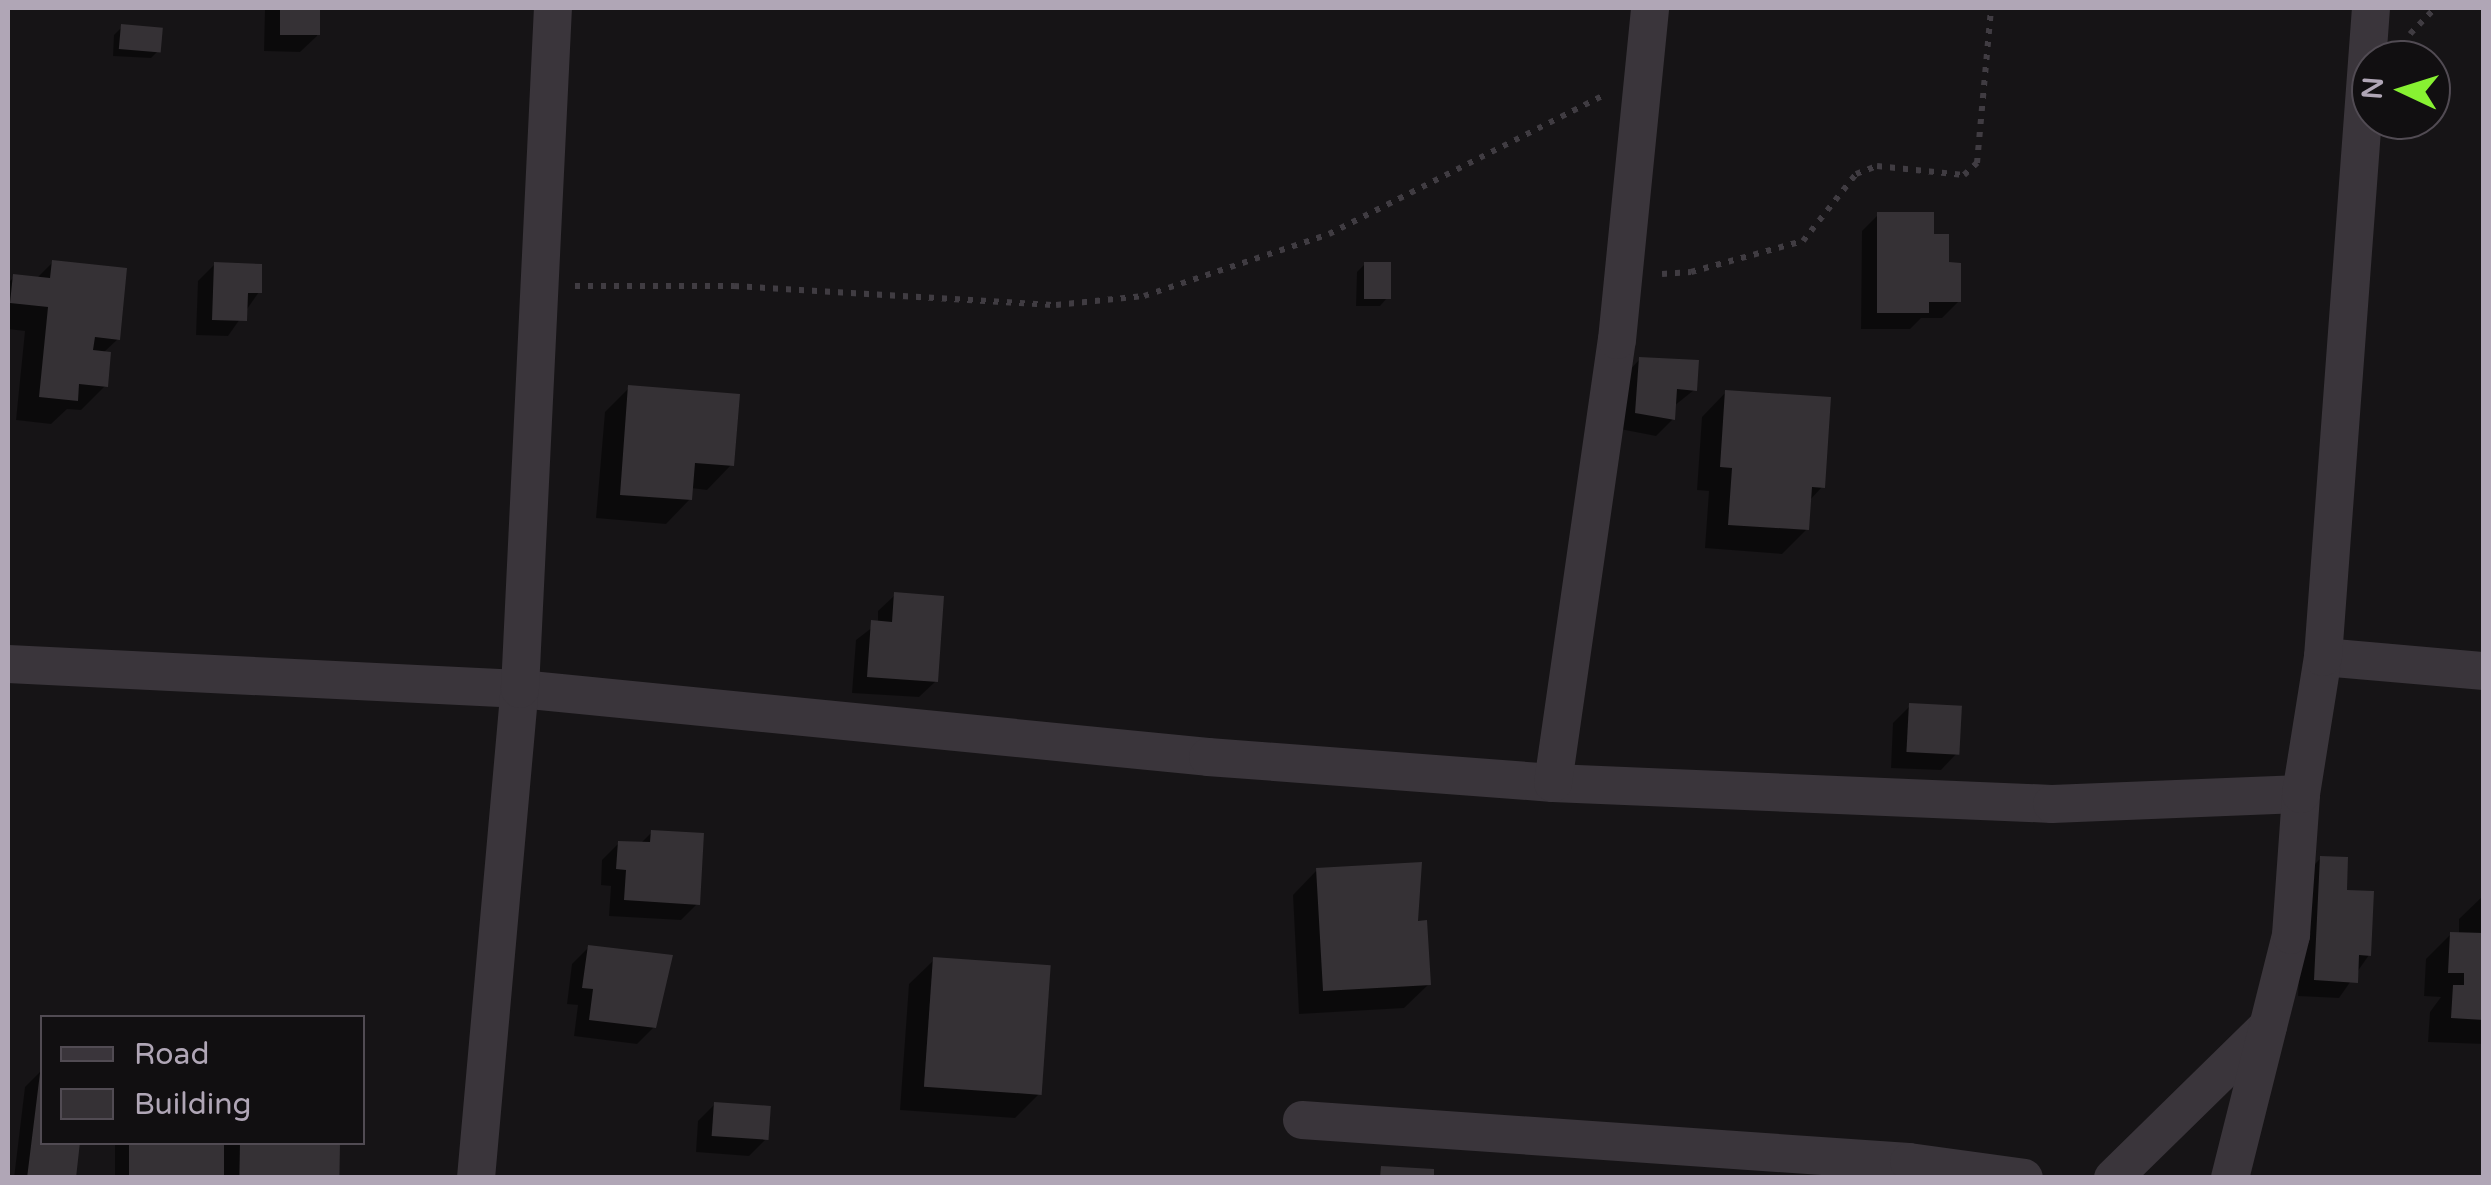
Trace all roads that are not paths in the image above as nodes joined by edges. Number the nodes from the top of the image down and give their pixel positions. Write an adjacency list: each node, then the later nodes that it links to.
1 (554, 8): 7 (street)
2 (1650, 8): 8 (street)
3 (2371, 8): 4 (street)
4 (2323, 657): 6 (street); 9 (street)
5 (8, 664): 7 (street)
6 (2484, 672)
7 (520, 689): 8 (street); 12 (street)
8 (1553, 783): 9 (street)
9 (2301, 794): 10 (street)
10 (2270, 1024): 14 (street); 15 (street)
11 (1302, 1120): 13 (street)
12 (476, 1178)
13 (2024, 1178)
14 (2113, 1178)
15 (2230, 1178)

